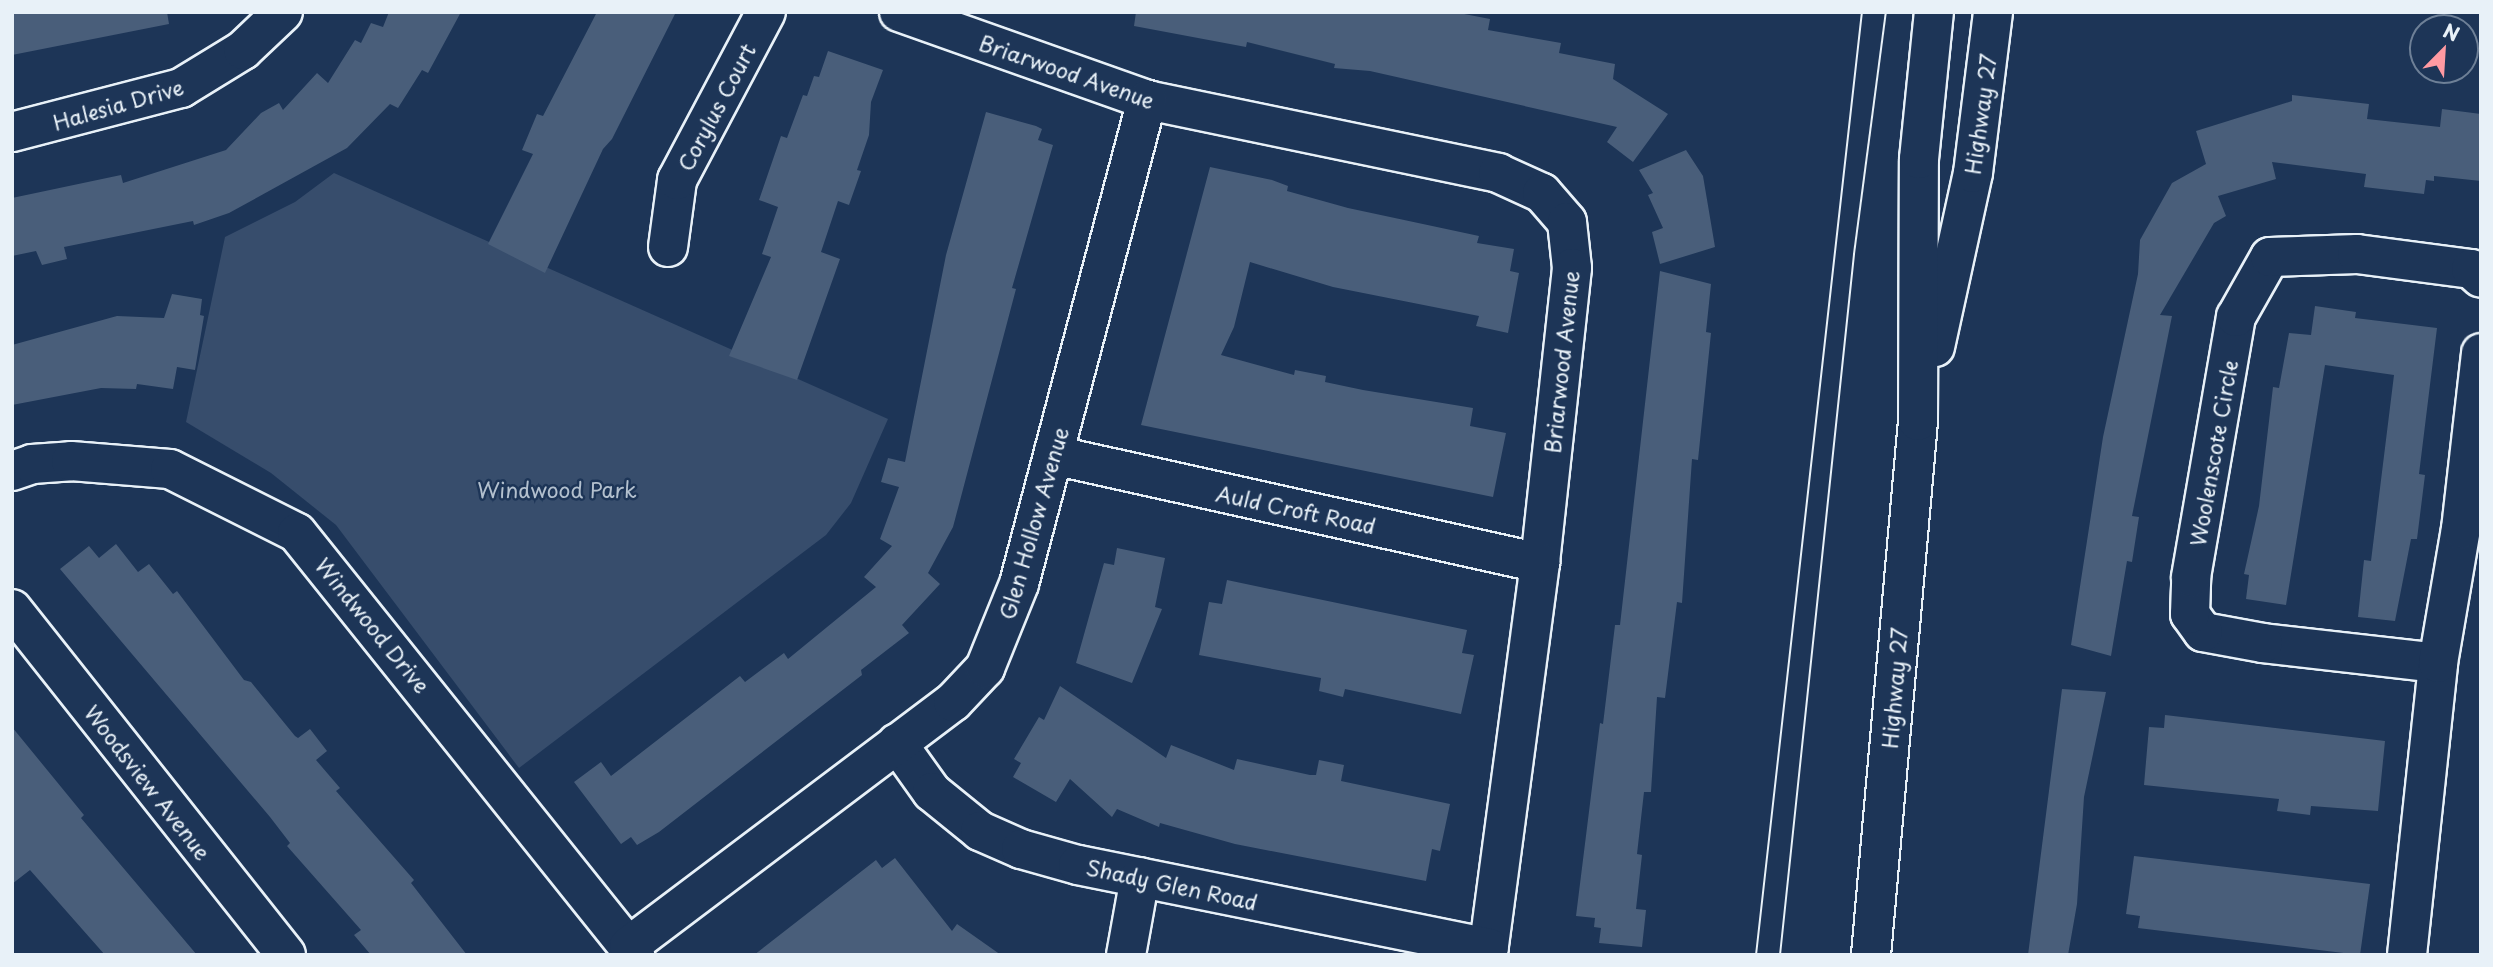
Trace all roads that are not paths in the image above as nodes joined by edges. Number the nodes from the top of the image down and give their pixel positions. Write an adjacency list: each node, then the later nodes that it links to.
1 (284, 12): 7 (street, Halesia Drive)
2 (766, 12): 8 (street, Corylus Court)
3 (899, 12): 6 (street, Briarwood Avenue)
4 (1934, 12): 11 (street, Highway 27)
5 (1993, 12): 11 (street, Highway 27)
6 (1147, 100): 12 (street, Glen Hollow Avenue); 15 (street, Briarwood Avenue)
7 (12, 132)
8 (668, 247)
9 (2481, 278): 17 (street, Woolenscote Circle)
10 (2481, 353): 14 (street)
11 (1918, 421): 24 (street, Highway 27)
12 (1053, 455): 15 (street, Auld Croft Road); 18 (street, Glen Hollow Avenue)
13 (12, 471): 20 (street, Windwood Drive)
14 (2471, 529): 17 (street)
15 (1540, 563): 21 (street, Briarwood Avenue)
16 (12, 609): 22 (street, Woodsview Avenue)
17 (2438, 663): 25 (street)
18 (897, 743): 19 (street, Shady Glen Road); 20 (street, Glen Hollow Avenue)
19 (1140, 877): 21 (street, Shady Glen Road); 23 (street)
20 (632, 950)
21 (1488, 951)
22 (286, 955)
23 (1126, 955)
24 (1871, 955)
25 (2407, 955)

